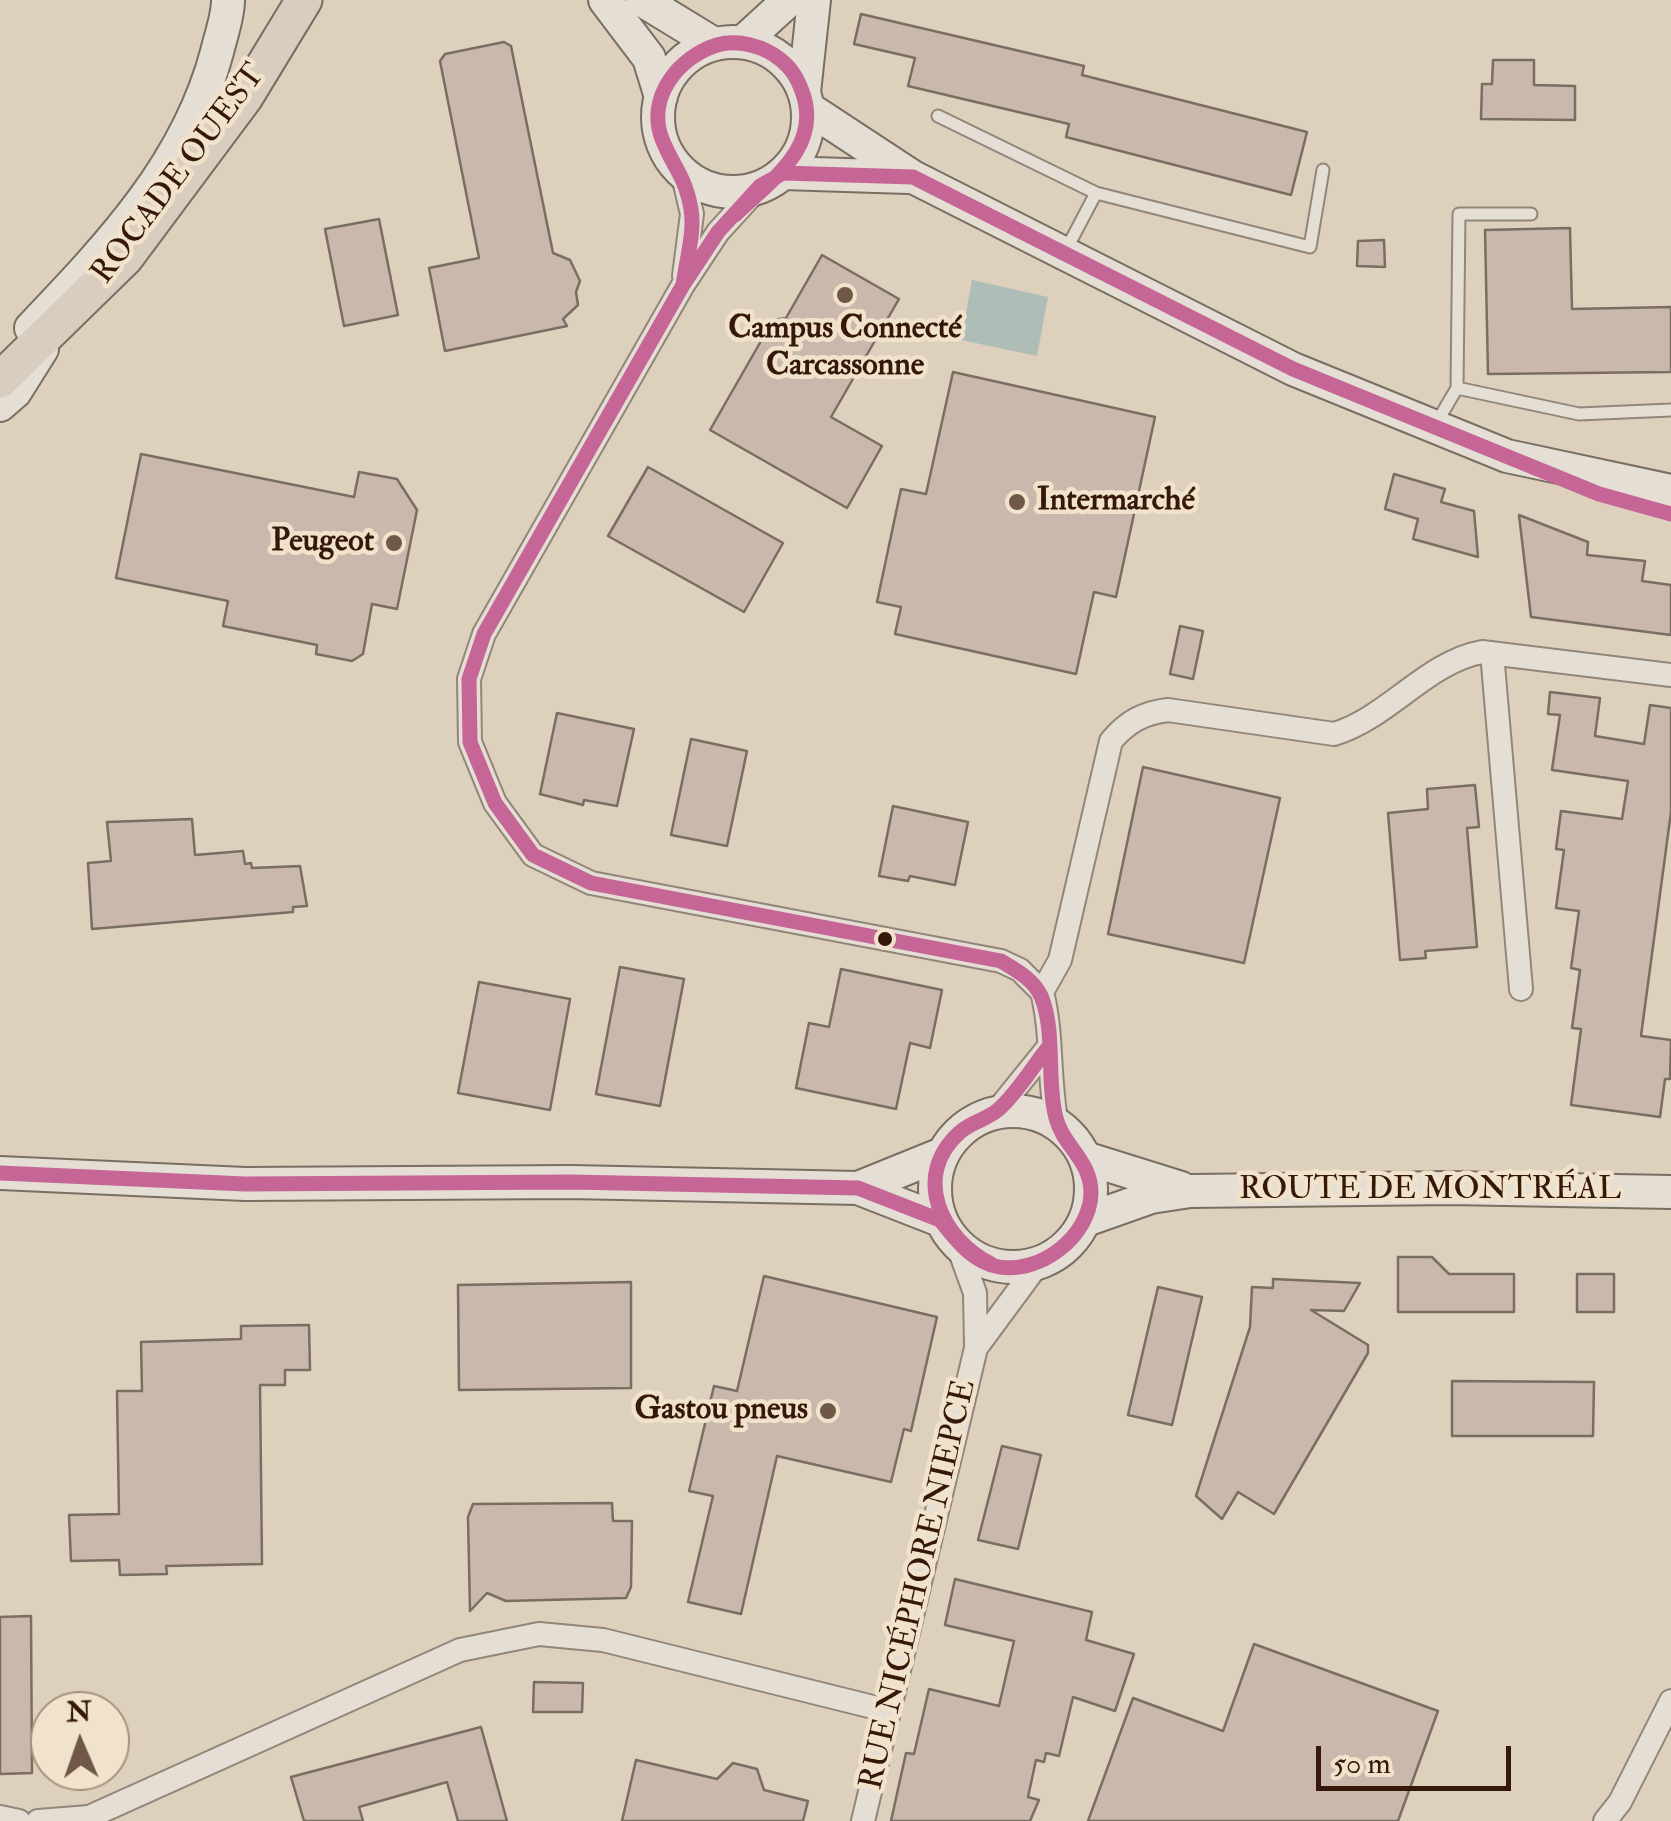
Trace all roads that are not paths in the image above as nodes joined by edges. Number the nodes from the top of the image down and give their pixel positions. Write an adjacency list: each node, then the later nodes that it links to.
1 (228, 0): 20 (main road)
2 (304, 0): 19 (main road, ROCADE OUEST)
3 (605, 0): 8 (main road)
4 (642, 0): 7 (main road)
5 (789, 0): 7 (main road)
6 (814, 0): 9 (main road)
7 (728, 43): 8 (main road); 9 (main road)
8 (661, 97): 12 (main road)
9 (806, 100): 13 (main road); 14 (main road)
10 (938, 116): 15 (lane)
11 (1323, 170): 15 (lane)
12 (682, 171): 14 (main road); 18 (street)
13 (913, 177): 14 (main road); 17 (main road)
14 (772, 180): 18 (street)
15 (1096, 193): 17 (lane)
16 (1530, 214): 22 (lane)
17 (1064, 253): 25 (main road)
18 (683, 285): 32 (street)
19 (56, 327): 21 (main road, ROCADE OUEST); 23 (main road)
20 (0, 360)
21 (0, 380)
22 (1457, 388): 24 (lane); 25 (lane)
23 (0, 405)
24 (1671, 410)
25 (1434, 428): 26 (main road)
26 (1507, 456): 27 (main road); 28 (main road)
27 (1661, 484)
28 (1671, 514)
29 (1492, 653): 30 (street); 31 (street); 32 (street)
30 (1671, 675)
31 (1521, 989)
32 (1042, 992): 33 (street)
33 (1046, 1049): 34 (street); 35 (street)
34 (996, 1112): 35 (main road); 36 (main road)
35 (1058, 1124): 37 (main road)
36 (942, 1154): 39 (main road); 43 (main road)
37 (1085, 1158): 41 (main road, ROUTE DE MONTRÉAL); 42 (main road)
38 (0, 1173): 39 (main road)
39 (858, 1188): 43 (main road)
40 (1665, 1189): 41 (main road, ROUTE DE MONTRÉAL)
41 (1190, 1192): 42 (main road, ROUTE DE MONTRÉAL)
42 (1086, 1220): 44 (main road)
43 (949, 1233): 44 (main road); 45 (street, RUE NICÉPHORE NIEPCE)
44 (1038, 1264): 45 (street, RUE NICÉPHORE NIEPCE)
45 (976, 1348): 47 (street, RUE NICÉPHORE NIEPCE)
46 (1671, 1701): 52 (street)
47 (889, 1711): 50 (street); 51 (street, RUE NICÉPHORE NIEPCE)
48 (0, 1817): 49 (street)
49 (19, 1821)
50 (38, 1821)
51 (863, 1821)
52 (1605, 1821)

